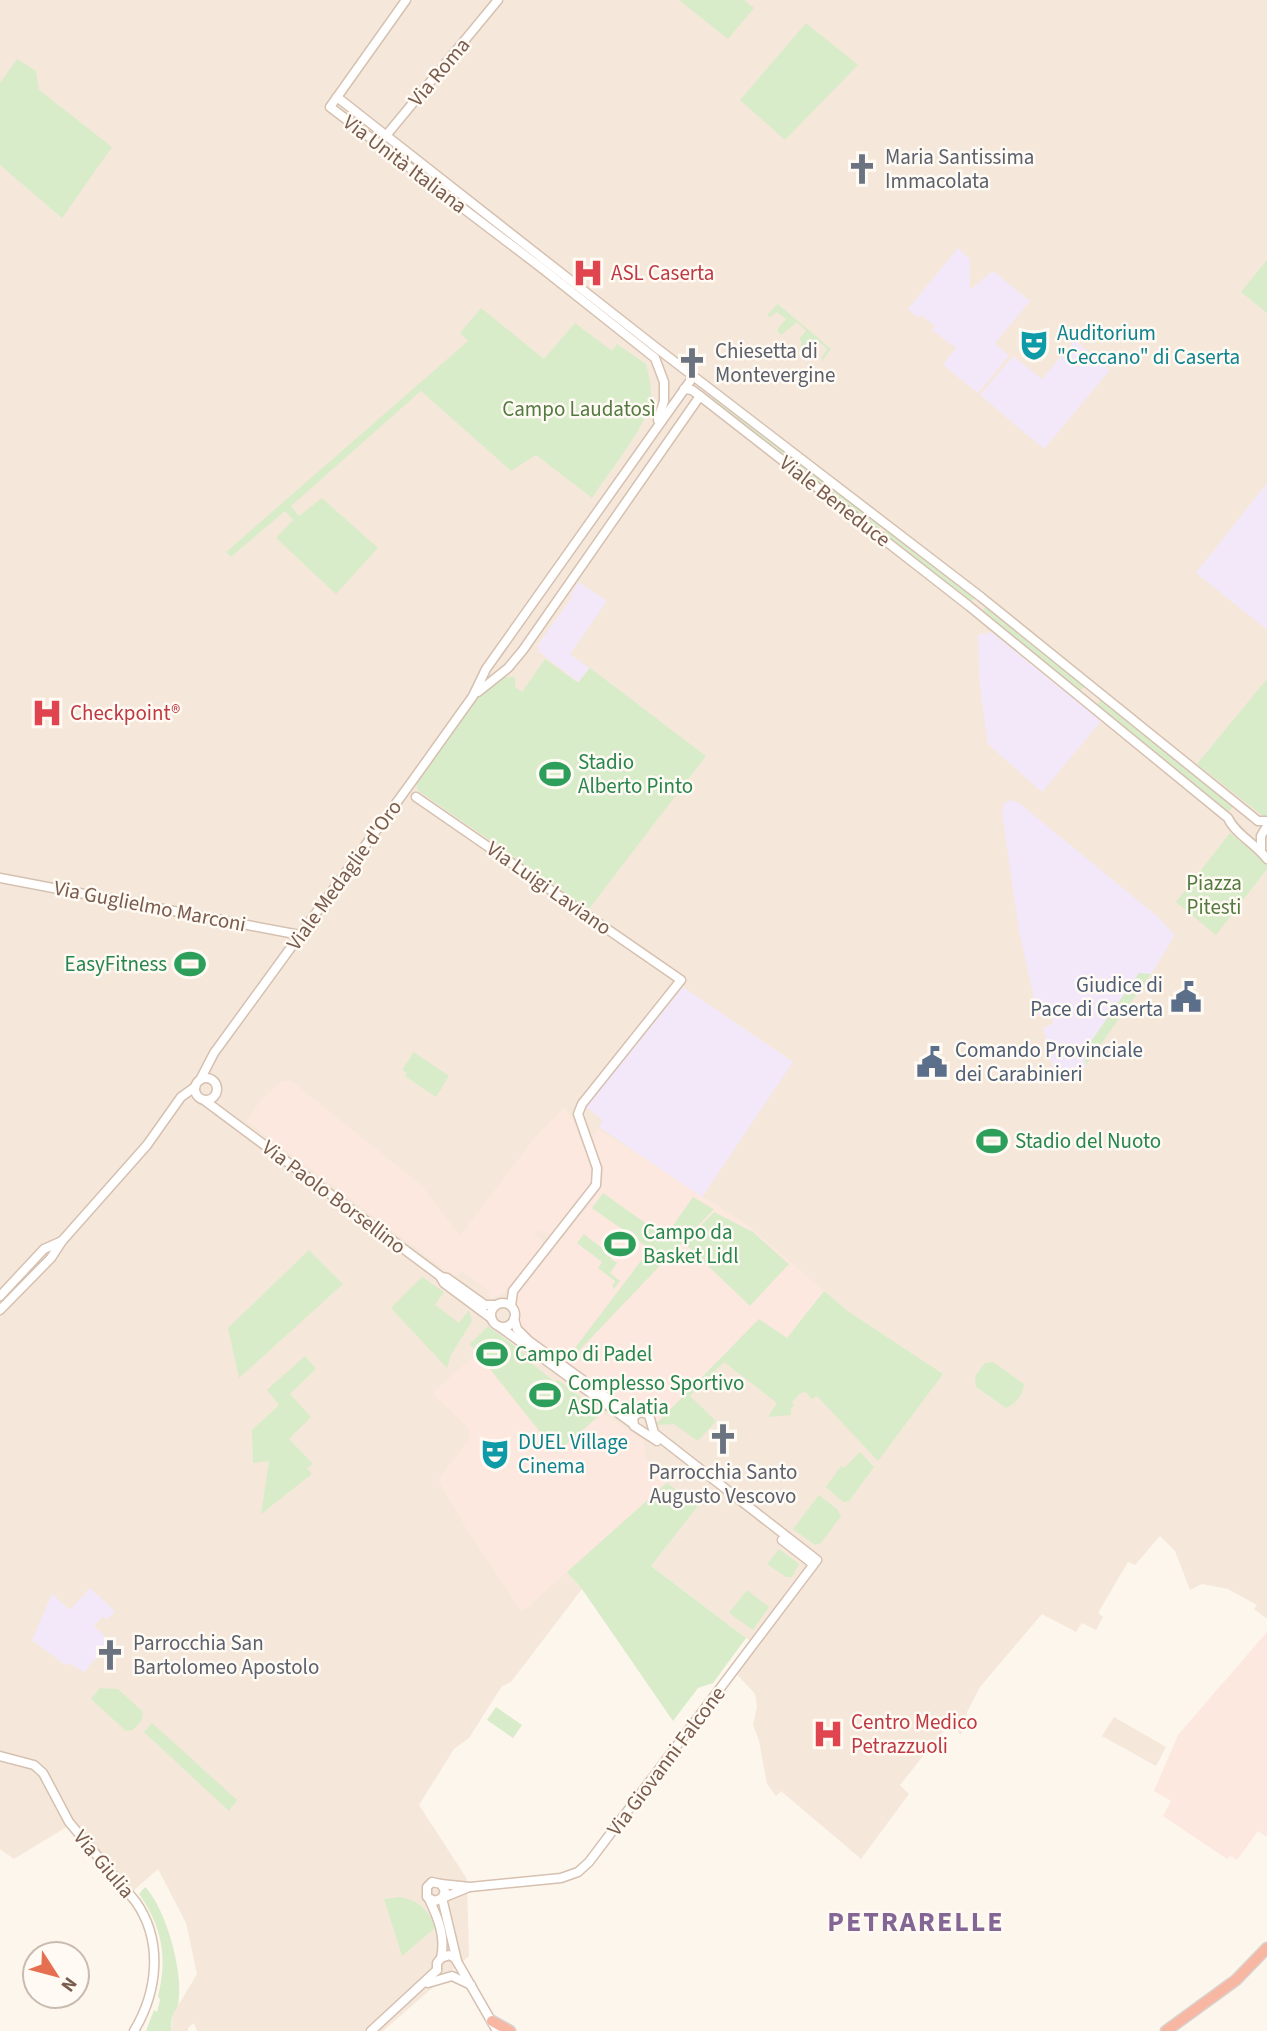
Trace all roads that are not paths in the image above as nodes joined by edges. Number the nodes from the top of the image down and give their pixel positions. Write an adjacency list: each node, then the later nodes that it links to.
1 (406, 0): 3 (main road)
2 (498, 0): 4 (main road, Via Roma)
3 (337, 97): 4 (main road, Via Unità Italiana); 5 (main road, Via Unità Italiana)
4 (387, 134): 5 (main road, Via Roma); 6 (main road, Via Unità Italiana)
5 (379, 144): 10 (main road, Via Unità Italiana)
6 (693, 377): 7 (main road, Viale Medaglie d'Oro); 8 (main road, Via Unità Italiana); 9 (main road)
7 (685, 389): 9 (main road, Viale Beneduce); 10 (main road, Viale Medaglie d'Oro)
8 (713, 391): 9 (main road, Viale Medaglie d'Oro); 14 (main road, Viale Beneduce)
9 (703, 398): 12 (main road, Viale Medaglie d'Oro); 15 (main road, Viale Beneduce)
10 (655, 430): 11 (main road, Viale Medaglie d'Oro)
11 (600, 506): 12 (main road); 13 (main road, Viale Medaglie d'Oro)
12 (615, 517): 16 (main road, Viale Medaglie d'Oro)
13 (537, 596): 16 (main road); 17 (main road, Viale Medaglie d'Oro)
14 (981, 597): 15 (main road); 21 (main road, Viale Beneduce)
15 (970, 606): 24 (main road, Viale Beneduce)
16 (551, 609): 18 (main road, Viale Medaglie d'Oro)
17 (525, 614): 18 (main road); 19 (main road, Viale Medaglie d'Oro)
18 (540, 625): 20 (main road, Viale Medaglie d'Oro)
19 (497, 654): 20 (main road); 23 (main road, Viale Medaglie d'Oro)
20 (508, 668): 23 (main road, Viale Medaglie d'Oro)
21 (1090, 684): 22 (main road, Viale Beneduce); 24 (main road)
22 (1102, 693): 25 (main road); 29 (main road, Viale Beneduce)
23 (473, 696): 26 (main road, Viale Medaglie d'Oro)
24 (1080, 696): 25 (main road, Viale Beneduce)
25 (1092, 705): 30 (main road, Viale Beneduce)
26 (414, 780): 27 (main road); 28 (main road, Viale Medaglie d'Oro)
27 (416, 797): 28 (main road); 45 (main road, Via Luigi Laviano)
28 (399, 800): 35 (main road, Viale Medaglie d'Oro)
29 (1238, 805): 30 (main road); 31 (main road, Viale Beneduce)
30 (1229, 820): 32 (main road)
31 (1267, 824): 32 (main road)
32 (1261, 849): 33 (main road)
33 (1267, 859)
34 (0, 878): 35 (main road, Via Guglielmo Marconi)
35 (300, 935): 36 (main road, Viale Medaglie d'Oro)
36 (214, 1053): 37 (main road, Viale Medaglie d'Oro); 39 (main road, Viale Medaglie d'Oro)
37 (199, 1090): 38 (main road); 38 (main road, Via Paolo Borsellino); 39 (main road); 40 (main road, Via Paolo Borsellino)
38 (215, 1094): 40 (main road, Via Paolo Borsellino)
39 (181, 1097): 41 (main road, Viale Medaglie d'Oro)
40 (229, 1117): 42 (main road, Via Paolo Borsellino)
41 (62, 1241): 43 (main road); 46 (main road)
42 (440, 1276): 44 (main road, Via Paolo Borsellino); 47 (main road, Via Paolo Borsellino)
43 (0, 1296)
44 (496, 1305): 45 (main road); 47 (main road)
45 (511, 1306): 48 (main road)
46 (0, 1310)
47 (491, 1318): 49 (main road)
48 (514, 1319): 49 (main road); 50 (main road)
49 (500, 1327): 51 (main road)
50 (640, 1412): 51 (main road); 52 (main road)
51 (635, 1427): 52 (main road)
52 (650, 1430): 55 (main road, Via Giovanni Falcone)
53 (0, 1756): 66 (main road, Via Giulia)
54 (441, 1884): 55 (main road, Via Giovanni Falcone); 56 (main road); 57 (main road)
55 (470, 1887): 56 (main road, Via Giovanni Falcone)
56 (443, 1897): 57 (main road); 60 (main road)
57 (429, 1899): 59 (main road)
58 (1267, 1948): 70 (highway)
59 (440, 1958): 60 (main road); 61 (main road)
60 (458, 1964): 62 (main road); 64 (main road)
61 (437, 1970): 62 (main road); 63 (main road)
62 (449, 1977): 63 (main road); 64 (main road)
63 (422, 1986): 67 (main road)
64 (471, 1986): 65 (main road)
65 (492, 2021): 68 (main road); 69 (highway)
66 (134, 2031)
67 (371, 2031)
68 (497, 2031)
69 (510, 2031)
70 (1166, 2031)

